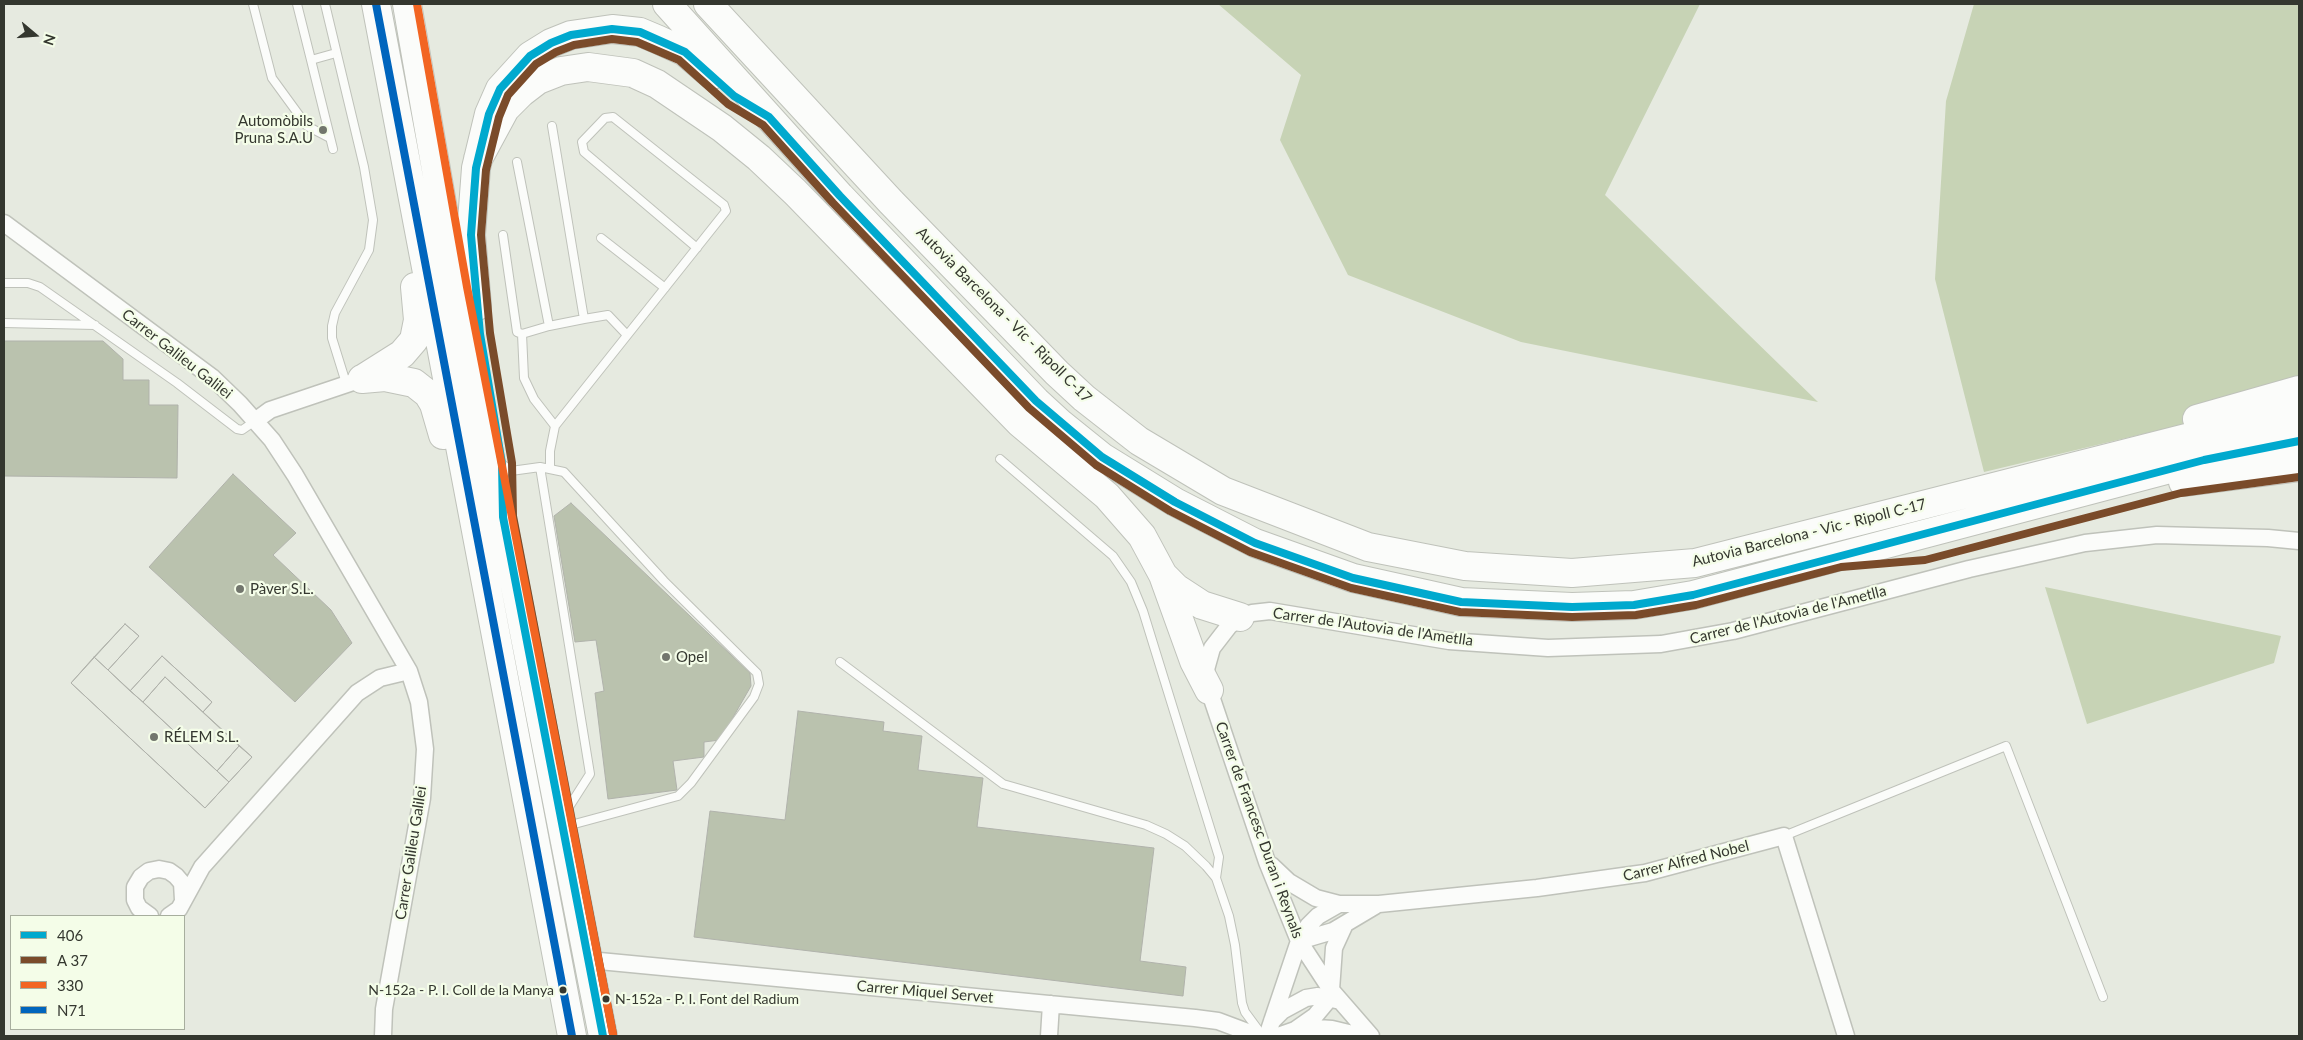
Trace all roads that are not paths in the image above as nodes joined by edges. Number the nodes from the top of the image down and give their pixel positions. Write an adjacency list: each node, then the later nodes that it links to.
1 (253, 4): 15 (lane)
2 (297, 4): 10 (lane)
3 (325, 4): 9 (lane)
4 (376, 4): 11 (highway)
5 (389, 4): 11 (highway)
6 (407, 4): 45 (highway)
7 (667, 4): 13 (highway, Autovia Barcelona - Vic - Ripoll C-17)
8 (708, 4): 39 (highway, Autovia Barcelona - Vic - Ripoll C-17)
9 (336, 53): 10 (lane); 32 (lane)
10 (312, 60): 15 (lane)
11 (390, 78): 12 (highway)
12 (396, 105): 31 (highway); 50 (highway)
13 (769, 117): 17 (highway); 47 (highway, Autovia Barcelona - Vic - Ripoll C-17)
14 (552, 126): 25 (lane)
15 (330, 138): 16 (lane)
16 (333, 149)
17 (478, 159): 41 (highway); 48 (highway)
18 (517, 162): 28 (lane)
19 (4, 223): 36 (street, Carrer Galileu Galilei)
20 (502, 235): 29 (lane)
21 (601, 238): 24 (lane)
22 (697, 248): 22 (lane); 24 (lane)
23 (4, 283): 27 (lane)
24 (665, 288): 30 (lane)
25 (584, 319): 28 (lane); 30 (lane)
26 (4, 324): 27 (lane)
27 (95, 325): 36 (lane)
28 (549, 326): 29 (lane)
29 (522, 334): 37 (lane)
30 (627, 335): 37 (lane)
31 (414, 340): 32 (highway); 33 (highway)
32 (354, 381): 33 (highway); 36 (street)
33 (414, 383): 50 (highway)
34 (2299, 390): 39 (highway)
35 (2299, 413): 39 (highway, Autovia Barcelona - Vic - Ripoll C-17)
36 (255, 420): 52 (street, Carrer Galileu Galilei)
37 (555, 426): 44 (lane)
38 (2299, 441): 47 (highway, Autovia Barcelona - Vic - Ripoll C-17)
39 (2164, 444)
40 (1000, 459): 59 (lane)
41 (502, 464): 42 (lane); 45 (highway)
42 (540, 467): 44 (lane); 54 (lane)
43 (2299, 467): 47 (highway)
44 (550, 469): 54 (lane)
45 (503, 517): 54 (highway)
46 (2299, 541): 49 (street, Carrer de l'Autovia de l'Ametlla)
47 (1838, 558)
48 (1163, 575): 49 (highway); 53 (highway)
49 (1240, 617): 53 (street)
50 (496, 632): 74 (highway)
51 (840, 662): 59 (lane)
52 (409, 671): 57 (street); 73 (street, Carrer Galileu Galilei)
53 (1209, 690): 56 (street, Carrer de Francesc Duran i Reynals)
54 (562, 823): 67 (highway)
55 (1784, 836): 62 (street, Carrer Alfred Nobel); 69 (lane); 82 (street)
56 (1268, 862): 61 (street, Carrer Alfred Nobel); 66 (street, Carrer de Francesc Duran i Reynals)
57 (202, 867): 58 (street); 60 (street)
58 (169, 871): 60 (street); 63 (street)
59 (1216, 878): 78 (lane)
60 (183, 900): 64 (street)
61 (1339, 904): 62 (street, Carrer Alfred Nobel); 66 (street)
62 (1379, 904): 65 (street, Carrer Alfred Nobel)
63 (149, 915)
64 (170, 915)
65 (1345, 924): 66 (street, Carrer Alfred Nobel); 68 (street)
66 (1299, 941): 68 (street, Carrer de Francesc Duran i Reynals); 71 (street)
67 (589, 960): 70 (street, Carrer Miquel Servet); 75 (highway)
68 (1334, 996): 71 (street); 72 (street); 81 (street, Carrer de Francesc Duran i Reynals)
69 (2102, 998)
70 (1050, 1004): 76 (street); 77 (street, Carrer Miquel Servet)
71 (1270, 1028)
72 (1295, 1030): 79 (street); 80 (street)
73 (383, 1036)
74 (572, 1036)
75 (603, 1036)
76 (1049, 1036)
77 (1258, 1036)
78 (1263, 1036)
79 (1278, 1036)
80 (1361, 1036)
81 (1372, 1036)
82 (1846, 1036)

